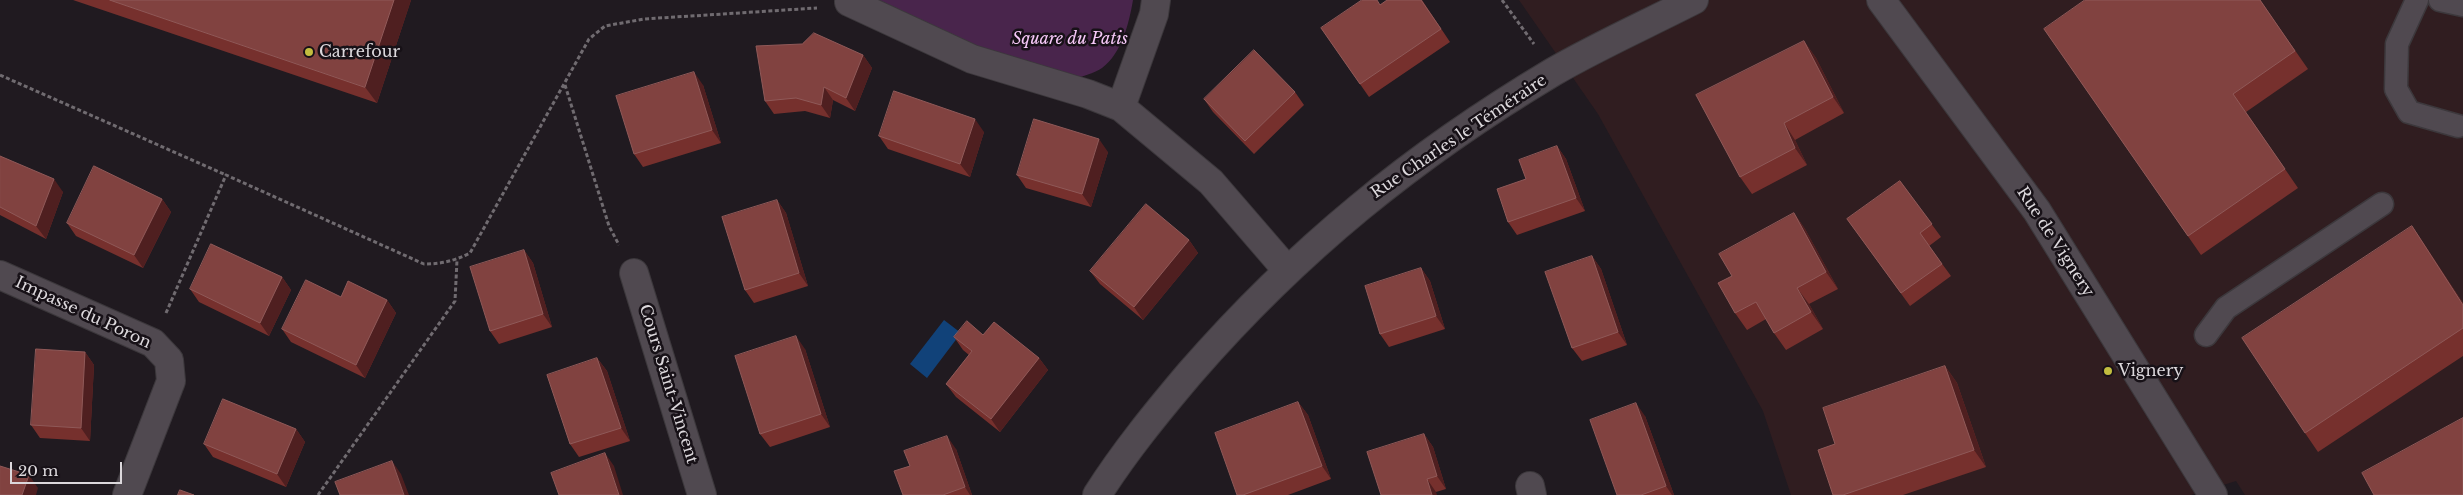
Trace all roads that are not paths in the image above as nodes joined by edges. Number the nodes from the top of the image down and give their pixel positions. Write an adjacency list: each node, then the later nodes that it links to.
1 (1156, 0): 8 (street)
2 (1694, 0): 11 (street, Rue Charles le Téméraire)
3 (1881, 0): 18 (street, Rue de Vignery)
4 (2417, 0): 9 (lane)
5 (2440, 0): 7 (lane)
6 (849, 1): 8 (street)
7 (2463, 5)
8 (1121, 106): 11 (street)
9 (2458, 126)
10 (2382, 204): 14 (lane)
11 (1287, 270): 17 (street, Rue Charles le Téméraire)
12 (634, 273): 16 (street, Cours Saint-Vincent)
13 (0, 274): 15 (street, Impasse du Poron)
14 (2206, 335)
15 (127, 495)
16 (702, 495)
17 (1097, 495)
18 (2213, 495)

